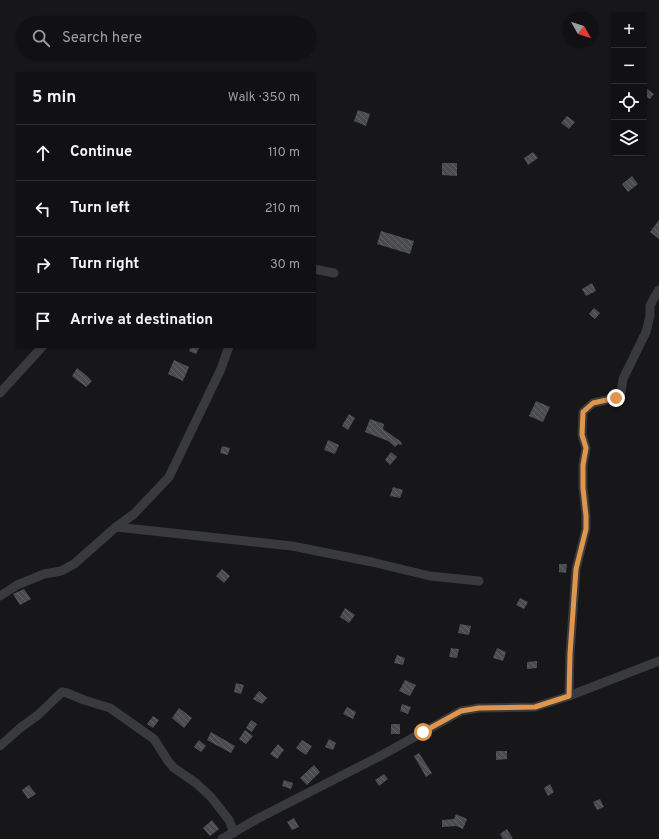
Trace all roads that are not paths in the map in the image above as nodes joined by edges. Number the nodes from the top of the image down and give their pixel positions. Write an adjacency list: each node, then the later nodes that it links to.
1 (316, 269): 2 (street)
2 (334, 273)
3 (659, 290): 11 (street)
4 (41, 348): 6 (street)
5 (228, 348): 7 (street)
6 (0, 393)
7 (116, 527): 8 (street); 9 (street)
8 (479, 581)
9 (0, 596)
10 (659, 661): 11 (street)
11 (569, 696): 13 (street)
12 (0, 746): 13 (street)
13 (234, 833): 14 (street)
14 (222, 839)

